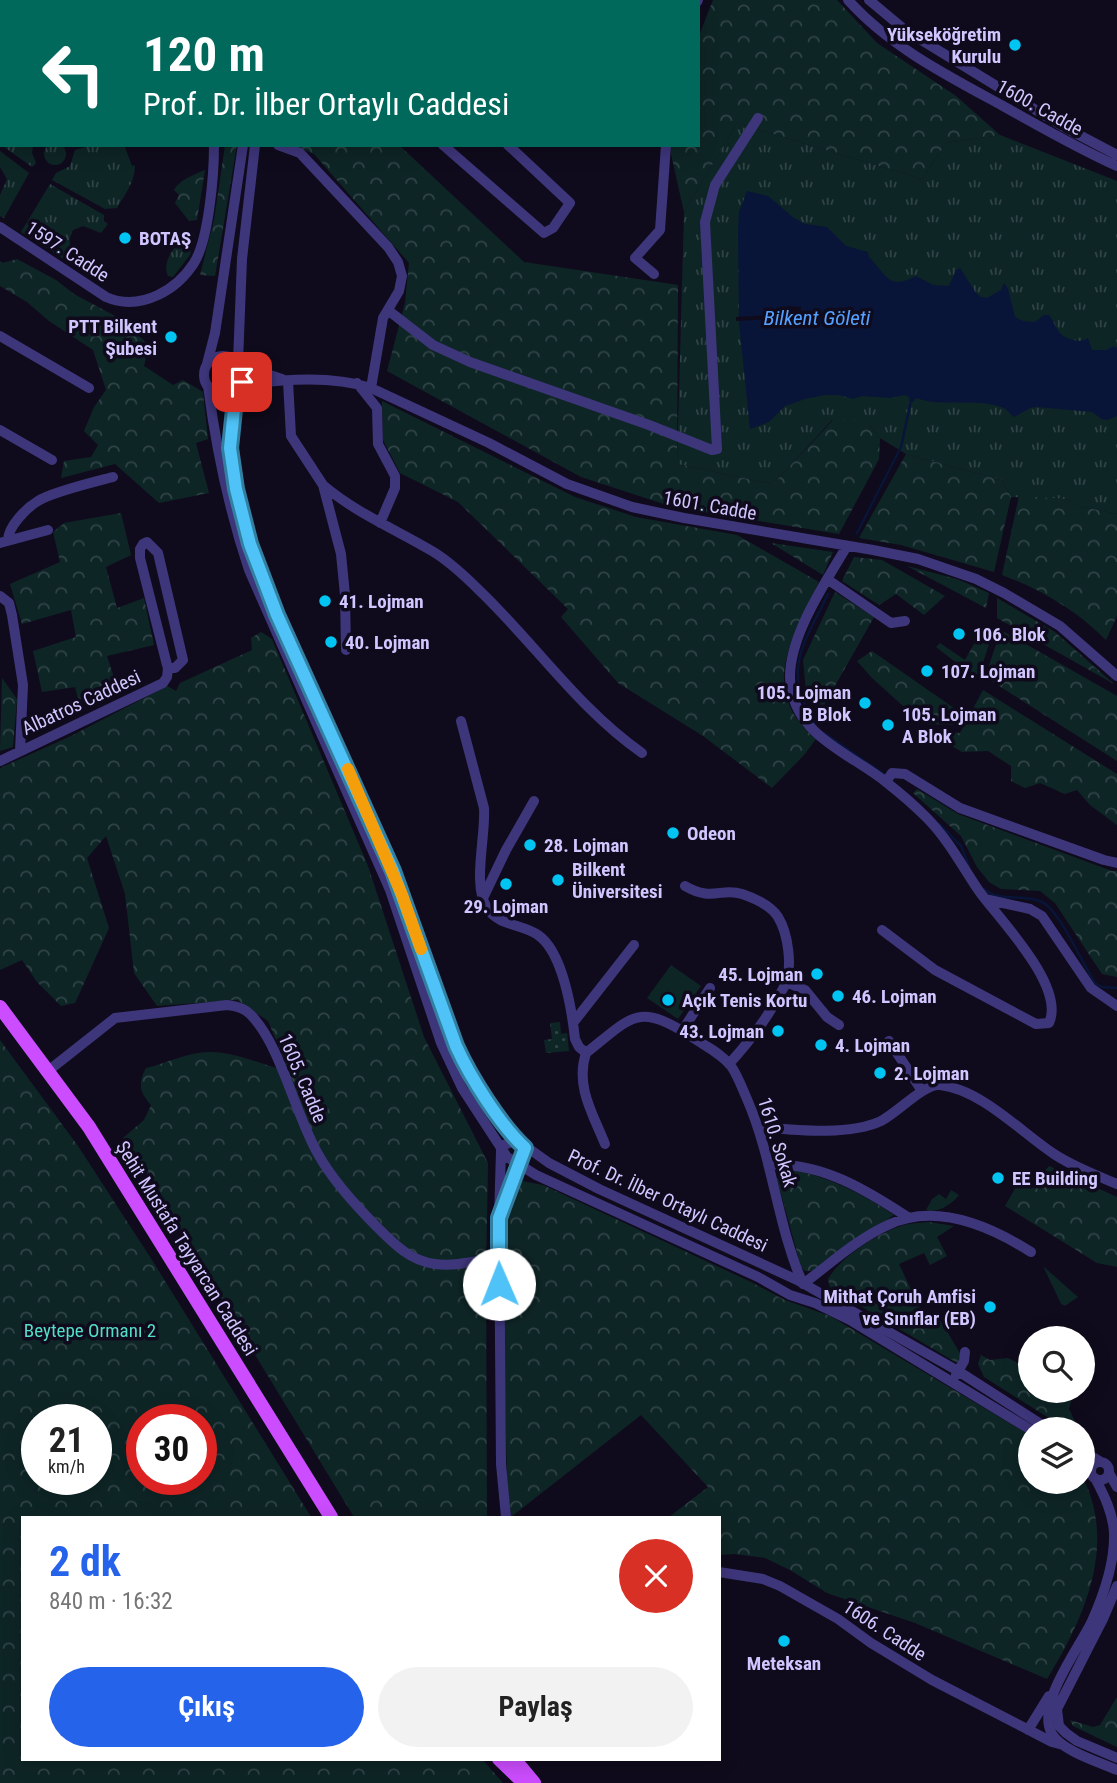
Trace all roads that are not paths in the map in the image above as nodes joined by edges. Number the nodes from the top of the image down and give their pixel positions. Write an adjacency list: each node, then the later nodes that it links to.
1 (848, 0): 4 (street, 1600. Cadde)
2 (869, 0): 3 (street, 1600. Cadde)
3 (890, 18): 4 (street); 5 (street, 1600. Cadde)
4 (880, 32): 6 (street, 1600. Cadde)
5 (966, 66): 6 (street); 7 (street, 1600. Cadde)
6 (957, 80): 8 (street, 1600. Cadde)
7 (1028, 104): 8 (street); 17 (street, 1600. Cadde)
8 (1020, 116): 18 (street, 1600. Cadde)
9 (758, 118): 25 (street)
10 (214, 147): 19 (street, 1597. Cadde)
11 (243, 147): 20 (street, Prof. Dr. İlber Ortaylı Caddesi)
12 (255, 147): 21 (street, Prof. Dr. İlber Ortaylı Caddesi)
13 (284, 147): 25 (street)
14 (445, 147): 15 (street)
15 (510, 147)
16 (666, 147): 22 (street)
17 (1117, 155)
18 (1117, 166)
19 (0, 227)
20 (230, 230): 21 (street); 23 (street, Prof. Dr. İlber Ortaylı Caddesi)
21 (245, 232): 24 (street, Prof. Dr. İlber Ortaylı Caddesi)
22 (654, 274)
23 (223, 275): 24 (street); 27 (street, Prof. Dr. İlber Ortaylı Caddesi)
24 (241, 276): 28 (street, Prof. Dr. İlber Ortaylı Caddesi)
25 (389, 311): 34 (street)
26 (0, 336): 32 (street)
27 (207, 364): 28 (street); 31 (street, Prof. Dr. İlber Ortaylı Caddesi)
28 (239, 364): 29 (street, 1601. Cadde); 33 (street, Prof. Dr. İlber Ortaylı Caddesi)
29 (288, 381): 30 (street, 1601. Cadde); 33 (street, 1601. Cadde); 38 (street)
30 (356, 383): 34 (street, 1601. Cadde); 39 (street)
31 (208, 386): 33 (street); 76 (street, Prof. Dr. İlber Ortaylı Caddesi)
32 (89, 388)
33 (237, 388): 74 (street, Prof. Dr. İlber Ortaylı Caddesi)
34 (371, 388): 42 (street, 1601. Cadde)
35 (0, 430): 36 (street)
36 (52, 460)
37 (113, 477): 41 (street)
38 (323, 485): 39 (street); 46 (street)
39 (380, 523): 51 (street)
40 (48, 530): 41 (street)
41 (4, 542)
42 (846, 546): 43 (street); 48 (street, 1601. Cadde)
43 (827, 579): 45 (street); 53 (street)
44 (0, 596): 50 (street)
45 (905, 621)
46 (346, 650)
47 (168, 668): 47 (street, Albatros Caddesi); 50 (street, Albatros Caddesi)
48 (1117, 677)
49 (461, 721): 57 (street)
50 (20, 751): 52 (street, Albatros Caddesi)
51 (642, 753)
52 (0, 761)
53 (889, 778): 55 (street); 58 (street)
54 (534, 801): 57 (street)
55 (1117, 863)
56 (685, 886): 61 (street)
57 (483, 899): 65 (street)
58 (985, 899): 59 (street); 63 (street)
59 (882, 930)
60 (634, 945): 65 (street)
61 (786, 982): 66 (street); 70 (street)
62 (710, 988): 67 (street)
63 (1117, 1006)
64 (0, 1007): 71 (main road, Şehit Mustafa Tayyarcan Caddesi)
65 (573, 1023): 69 (street)
66 (839, 1025)
67 (682, 1031): 69 (street, 1610. Sokak); 70 (street, 1610. Sokak)
68 (889, 1041): 72 (street)
69 (586, 1053): 75 (street)
70 (729, 1064): 73 (street, 1610. Sokak)
71 (48, 1071): 83 (street, 1605. Cadde); 100 (main road, Şehit Mustafa Tayyarcan Caddesi)
72 (922, 1091): 73 (street); 79 (street)
73 (759, 1127): 78 (street, 1610. Sokak)
74 (521, 1144): 76 (street); 77 (street); 85 (street, Prof. Dr. İlber Ortaylı Caddesi)
75 (605, 1144)
76 (501, 1151): 77 (street, Prof. Dr. İlber Ortaylı Caddesi); 80 (street)
77 (518, 1164): 80 (street); 86 (street, Prof. Dr. İlber Ortaylı Caddesi)
78 (769, 1165): 81 (street); 85 (street, 1610. Sokak)
79 (1117, 1184)
80 (499, 1218): 83 (street)
81 (909, 1218): 82 (street); 84 (street)
82 (1031, 1252)
83 (499, 1256): 101 (street)
84 (828, 1266): 85 (street); 87 (street)
85 (799, 1274): 86 (street); 87 (street, Prof. Dr. İlber Ortaylı Caddesi)
86 (793, 1296): 89 (street, Prof. Dr. İlber Ortaylı Caddesi)
87 (825, 1296): 89 (street, Prof. Dr. İlber Ortaylı Caddesi)
88 (965, 1352): 89 (street)
89 (955, 1376): 90 (street, Prof. Dr. İlber Ortaylı Caddesi)
90 (1013, 1413): 91 (street, Prof. Dr. İlber Ortaylı Caddesi); 92 (street, Prof. Dr. İlber Ortaylı Caddesi)
91 (1022, 1417)
92 (1018, 1418)
93 (1095, 1458): 94 (street)
94 (1101, 1462): 95 (street); 96 (street)
95 (1095, 1465)
96 (1109, 1473): 97 (street); 99 (street)
97 (1095, 1475)
98 (1095, 1482): 104 (street)
99 (1117, 1487)
100 (330, 1516)
101 (506, 1516)
102 (721, 1572): 105 (street, 1606. Cadde)
103 (1117, 1586): 107 (street)
104 (1055, 1688): 105 (street); 106 (street)
105 (1028, 1730): 106 (street, 1606. Cadde)
106 (1063, 1745): 110 (street)
107 (1117, 1758)
108 (501, 1761): 111 (main road)
109 (516, 1761): 112 (main road)
110 (1117, 1770)
111 (524, 1783)
112 (534, 1783)

